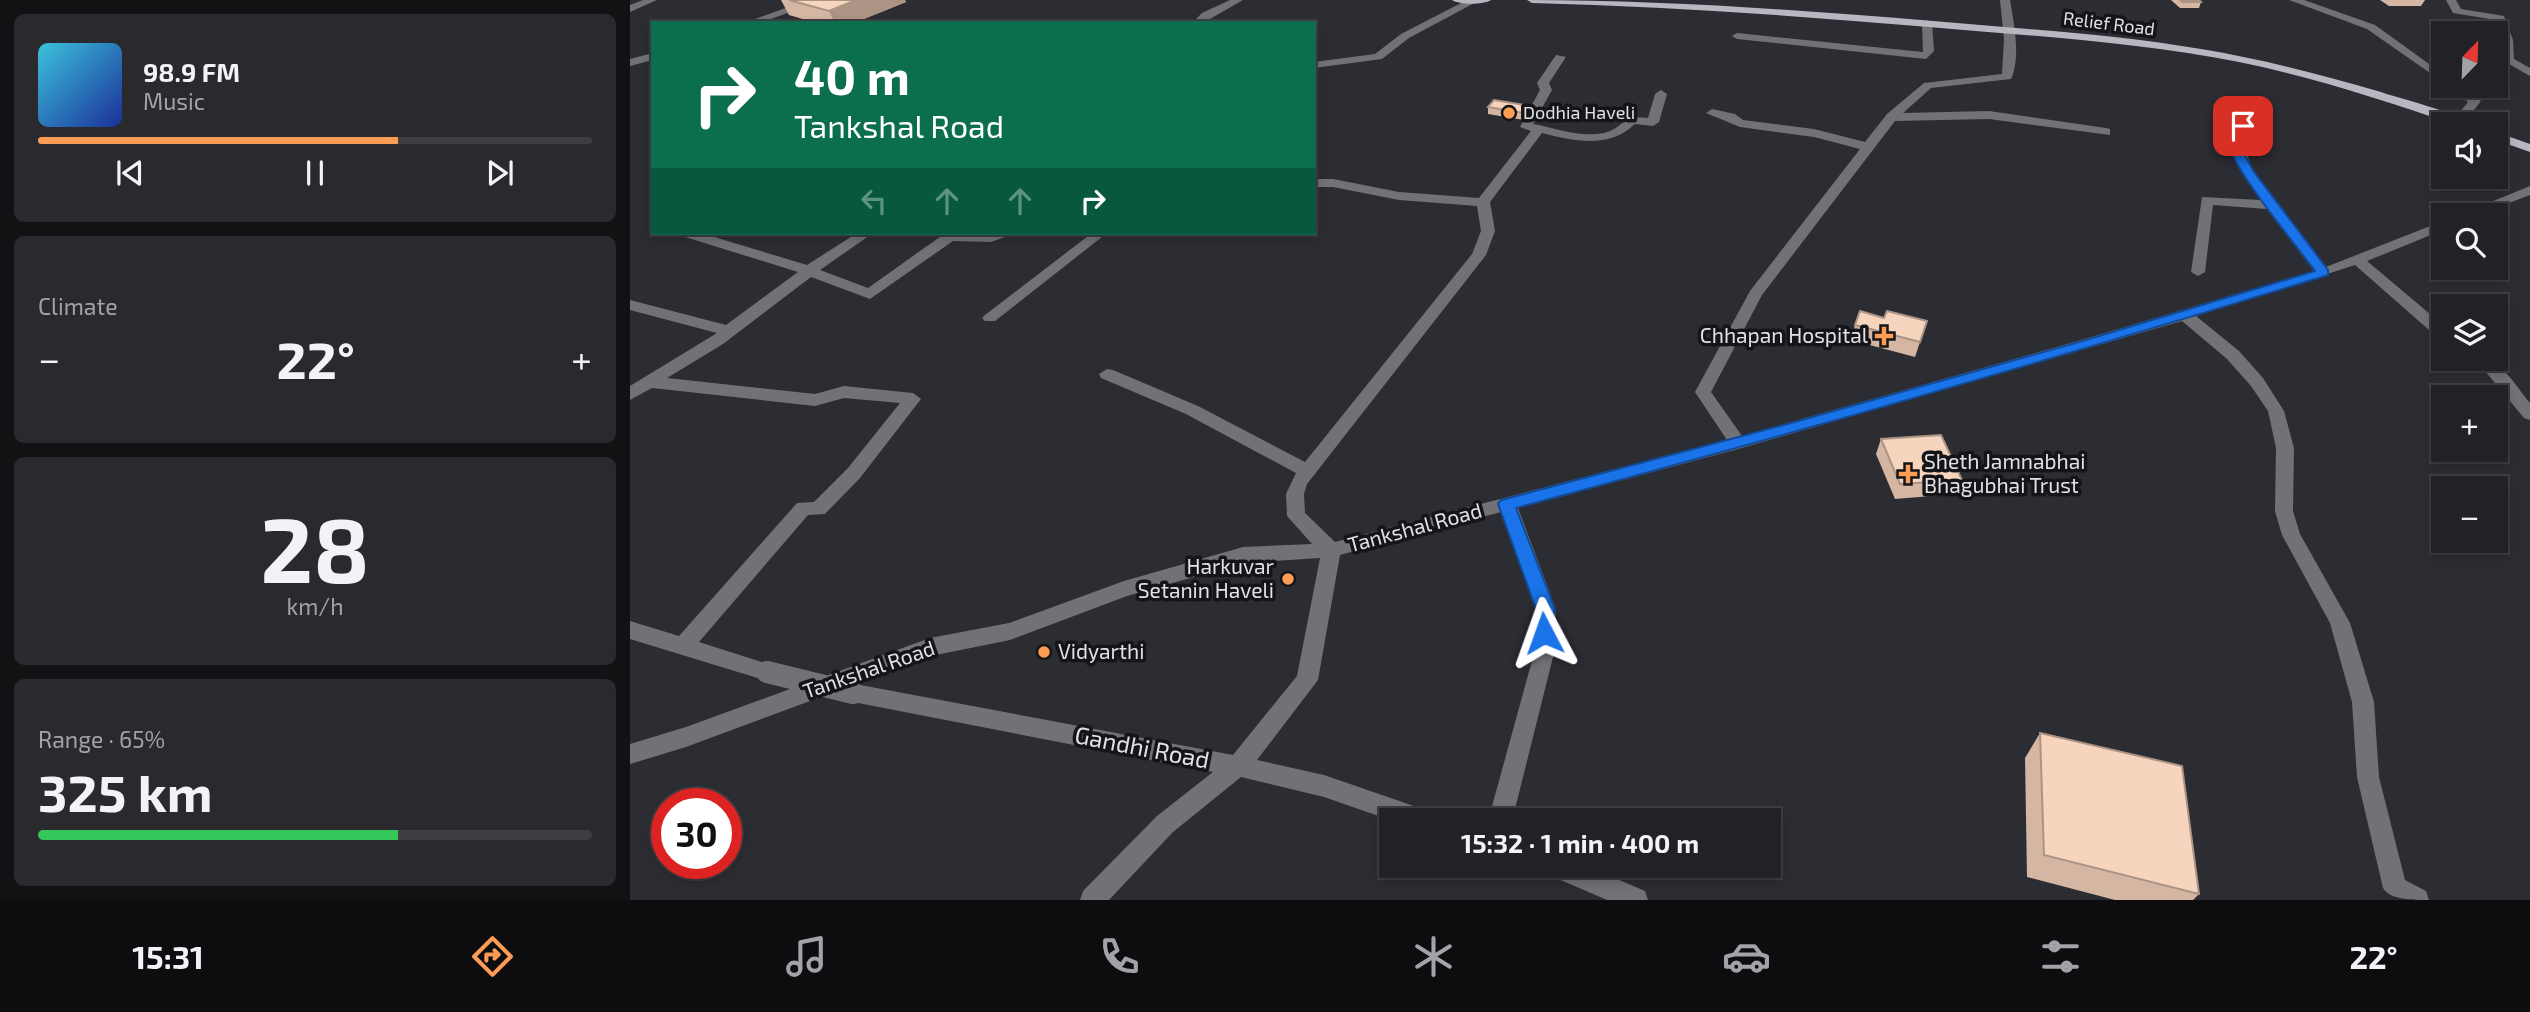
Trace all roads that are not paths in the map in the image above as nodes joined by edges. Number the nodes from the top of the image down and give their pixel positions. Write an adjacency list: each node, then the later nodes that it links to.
1 (652, 0): 12 (street)
2 (818, 0): 14 (street)
3 (1238, 0): 15 (street)
4 (1457, 0): 5 (main road)
5 (1475, 0): 6 (main road); 22 (street)
6 (1486, 0)
7 (1532, 0): 16 (main road, Relief Road)
8 (2005, 0): 17 (street)
9 (2294, 0): 13 (street)
10 (2328, 0): 13 (street)
11 (2451, 0): 25 (street)
12 (630, 9)
13 (2344, 16): 24 (street)
14 (755, 21)
15 (1199, 21)
16 (1927, 23): 17 (main road, Relief Road); 23 (street)
17 (2006, 30): 23 (street); 30 (main road, Relief Road)
18 (1737, 36): 23 (street)
19 (651, 56): 21 (street)
20 (1560, 57): 33 (street)
21 (630, 64)
22 (1316, 65)
23 (1934, 70): 31 (street)
24 (2431, 70)
25 (2530, 73)
26 (1661, 94): 33 (street)
27 (2471, 98): 28 (street)
28 (2468, 112)
29 (1713, 113): 36 (street)
30 (2431, 113)
31 (1891, 117): 34 (street); 36 (street)
32 (2243, 126): 42 (street)
33 (1539, 129): 40 (street)
34 (2106, 132)
35 (2508, 140): 37 (main road)
36 (1868, 147): 64 (street)
37 (2530, 148)
38 (1316, 183): 40 (street)
39 (2530, 190): 41 (street)
40 (1483, 202): 65 (street)
41 (2497, 203)
42 (2271, 205): 52 (street); 53 (street)
43 (2431, 230): 50 (street, Tankshal Road)
44 (693, 235): 51 (street)
45 (863, 235): 51 (street)
46 (957, 235): 48 (street)
47 (957, 235): 51 (street)
48 (1002, 235)
49 (1097, 235): 56 (street)
50 (2356, 259): 53 (street, Tankshal Road); 57 (street)
51 (810, 271): 58 (street)
52 (2198, 272)
53 (2323, 273): 55 (street, Tankshal Road)
54 (630, 305): 58 (street)
55 (2185, 315): 64 (street, Tankshal Road); 77 (street)
56 (990, 318)
57 (2431, 323)
58 (729, 331): 61 (street)
59 (2494, 371): 63 (street)
60 (1107, 373): 65 (street)
61 (650, 382): 62 (street); 69 (street)
62 (630, 394)
63 (2530, 414)
64 (1738, 443): 66 (street, Tankshal Road)
65 (1307, 471): 67 (street)
66 (1507, 504): 67 (street, Tankshal Road); 73 (street)
67 (1331, 550): 70 (street, Tankshal Road); 71 (street)
68 (630, 630): 69 (street)
69 (684, 646): 71 (street, Gandhi Road, bridge)
70 (630, 754)
71 (1238, 766): 72 (street, Gandhi Road); 75 (street)
72 (1388, 808)
73 (1503, 808)
74 (1586, 878): 76 (street)
75 (1092, 900)
76 (1636, 900)
77 (2417, 900)

